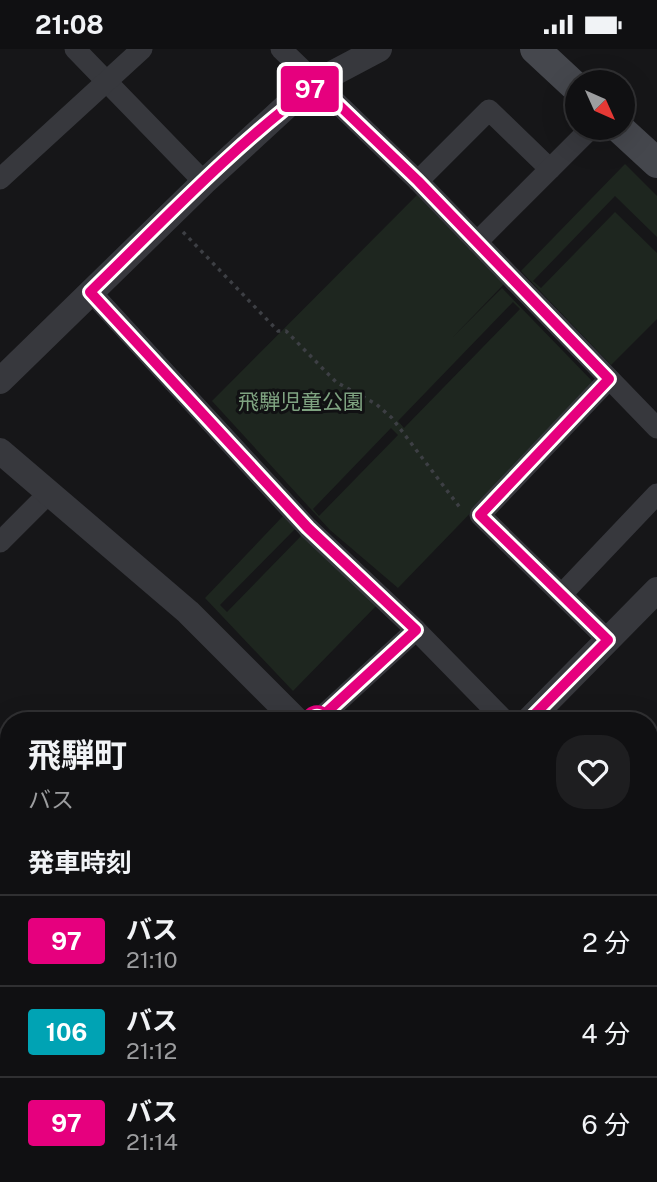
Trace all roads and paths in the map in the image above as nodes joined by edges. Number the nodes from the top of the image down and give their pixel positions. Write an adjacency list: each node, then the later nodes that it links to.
1 (75, 49): 7 (street)
2 (142, 49): 7 (street)
3 (281, 49): 8 (street)
4 (379, 49): 8 (street)
5 (534, 49): 6 (main road)
6 (565, 77)
7 (107, 82): 13 (street); 15 (street)
8 (317, 84): 14 (street); 15 (street)
9 (579, 140): 12 (street)
10 (632, 140): 11 (main road)
11 (657, 163)
12 (550, 169): 14 (street); 17 (street)
13 (0, 178)
14 (418, 181): 17 (street)
15 (204, 182): 18 (street)
16 (177, 225): 25 (path)
17 (477, 242): 19 (street)
18 (90, 292): 20 (street); 29 (street)
19 (609, 379): 21 (street); 28 (street)
20 (0, 381)
21 (657, 428)
22 (0, 451): 23 (street)
23 (48, 493): 26 (street); 31 (street)
24 (657, 494): 28 (street)
25 (463, 512)
26 (0, 542)
27 (657, 590): 30 (street)
28 (562, 594): 30 (street)
29 (416, 630): 32 (street); 33 (street)
30 (608, 640): 34 (street)
31 (288, 712)
32 (327, 712)
33 (496, 712)
34 (537, 712)

